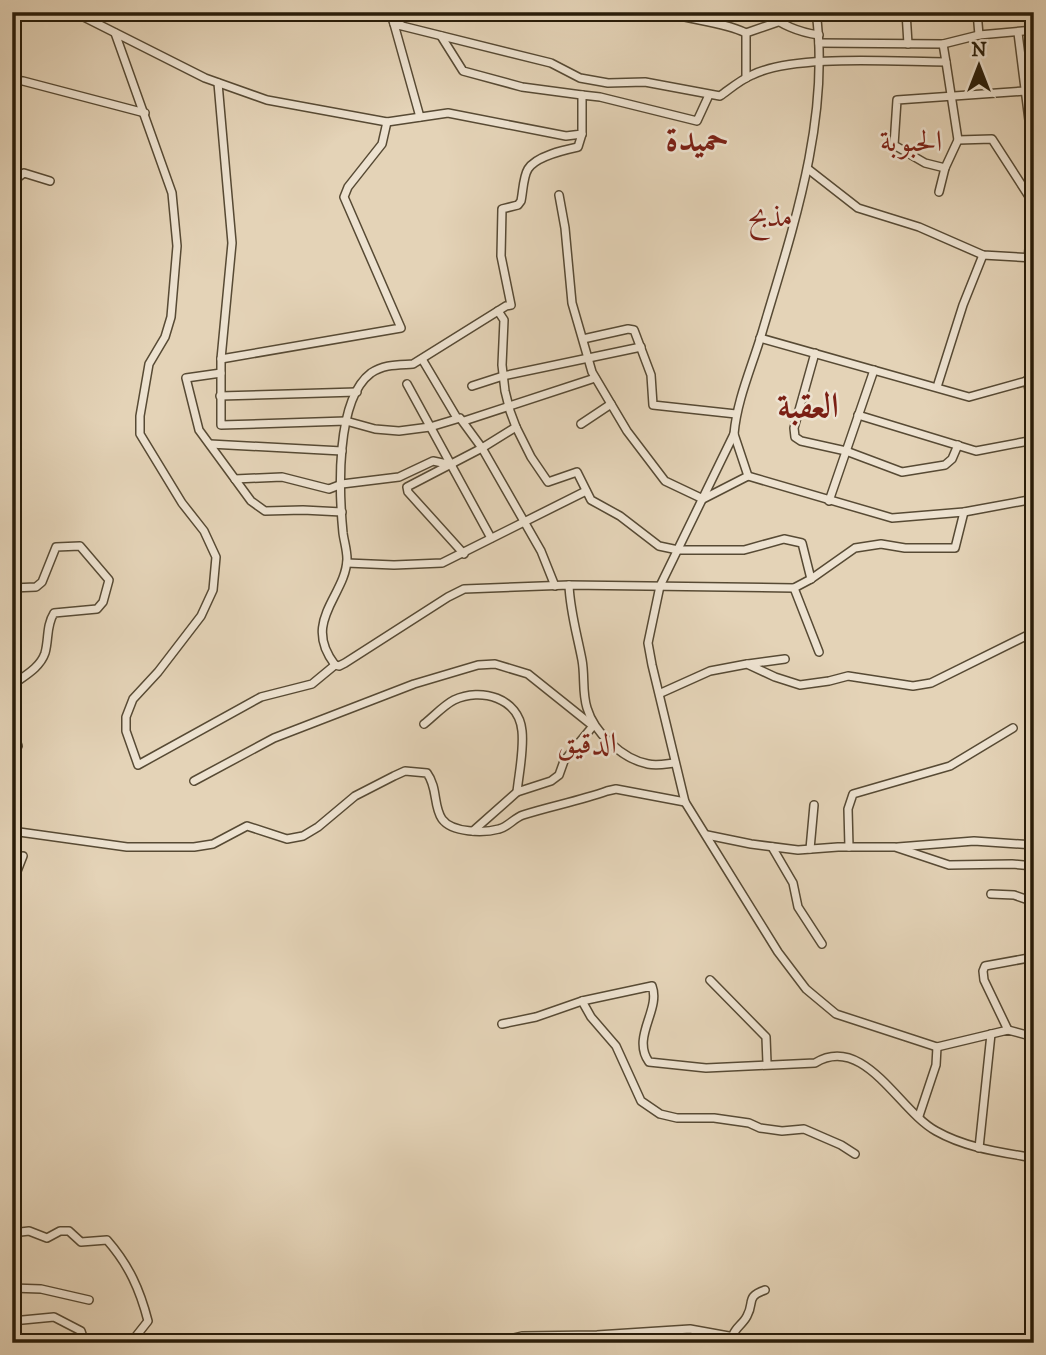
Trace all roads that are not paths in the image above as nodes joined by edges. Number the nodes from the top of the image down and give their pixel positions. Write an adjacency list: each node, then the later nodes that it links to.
1 (74, 12): 12 (street)
2 (390, 12): 10 (street)
3 (414, 12): 10 (street)
4 (666, 12): 13 (street)
5 (764, 12): 9 (street)
6 (816, 12): 17 (street)
7 (906, 12): 18 (street)
8 (977, 12): 15 (street)
9 (778, 22): 13 (street); 17 (street)
10 (394, 24): 16 (street); 30 (street)
11 (1034, 30): 14 (street)
12 (115, 33): 24 (street); 29 (street)
13 (746, 33): 22 (street)
14 (1018, 33): 15 (street); 25 (street)
15 (979, 35): 19 (street)
16 (441, 36): 26 (street); 27 (street)
17 (819, 39): 18 (street); 20 (street)
18 (908, 44): 19 (street)
19 (943, 44): 21 (street)
20 (821, 62): 21 (street); 22 (street); 36 (street)
21 (946, 62): 28 (street)
22 (746, 78): 27 (street)
23 (12, 80): 29 (street)
24 (218, 83): 31 (street); 49 (street)
25 (1025, 92): 28 (street); 34 (street)
26 (582, 95): 27 (street); 32 (street)
27 (709, 95)
28 (950, 95): 33 (street); 35 (street)
29 (145, 113): 104 (street)
30 (420, 117): 31 (street); 32 (street)
31 (387, 122): 49 (street)
32 (582, 134): 44 (street)
33 (958, 140): 35 (street); 41 (street)
34 (1034, 160)
35 (945, 167): 39 (street)
36 (808, 169): 42 (street); 46 (street)
37 (50, 181): 38 (street)
38 (12, 182)
39 (939, 192)
40 (559, 195): 45 (street)
41 (1033, 200): 43 (street)
42 (983, 255): 43 (street); 59 (street)
43 (1031, 259)
44 (498, 311): 50 (street); 54 (street)
45 (583, 338): 47 (street); 51 (street)
46 (760, 338): 48 (street); 64 (street)
47 (641, 347): 51 (street); 64 (street)
48 (815, 354): 52 (street); 78 (street)
49 (221, 359): 53 (street)
50 (422, 359): 60 (street); 67 (street)
51 (590, 360): 54 (street); 55 (street)
52 (874, 370): 59 (street); 66 (street)
53 (221, 373): 61 (street); 74 (street)
54 (503, 376): 58 (street); 63 (street)
55 (595, 378): 62 (street); 63 (street)
56 (1031, 380): 59 (street); 65 (street)
57 (407, 384): 70 (street)
58 (472, 386)
59 (937, 387)
60 (357, 392): 61 (street); 68 (street)
61 (220, 396): 68 (street)
62 (611, 404): 69 (street); 84 (street)
63 (509, 406): 67 (street); 71 (street)
64 (736, 414): 72 (street)
65 (1034, 414)
66 (858, 415): 75 (street); 78 (street)
67 (461, 420): 70 (street); 76 (street)
68 (346, 421): 70 (street); 77 (street)
69 (581, 424)
70 (430, 427): 79 (street)
71 (516, 428): 76 (street); 83 (street)
72 (734, 434): 80 (street); 84 (street)
73 (1034, 440): 75 (street)
74 (209, 444): 77 (street); 81 (street)
75 (958, 445): 78 (street)
76 (482, 448): 79 (street); 89 (street)
77 (342, 450): 82 (street)
78 (846, 451): 86 (street)
79 (452, 464): 82 (street); 90 (street); 92 (street)
80 (748, 476): 84 (street); 86 (street)
81 (235, 479): 82 (street); 87 (street)
82 (342, 484): 87 (street)
83 (586, 491): 89 (street); 91 (street)
84 (703, 499): 91 (street)
85 (1034, 499): 88 (street)
86 (829, 501): 88 (street)
87 (342, 512): 93 (street)
88 (964, 512): 94 (street)
89 (525, 523): 90 (street); 96 (street)
90 (491, 538): 92 (street)
91 (678, 550): 94 (street); 97 (street)
92 (464, 554): 93 (street)
93 (347, 563): 104 (street)
94 (811, 579): 99 (street)
95 (569, 585): 96 (street); 97 (street); 108 (street)
96 (555, 586): 104 (street)
97 (660, 586): 99 (street); 106 (street)
98 (12, 588): 105 (street)
99 (794, 589): 101 (street)
100 (1034, 632): 103 (street)
101 (819, 652)
102 (785, 659): 103 (street)
103 (747, 664): 106 (street)
104 (335, 665)
105 (12, 685)
106 (661, 693): 112 (street)
107 (424, 724): 114 (street)
108 (593, 726): 112 (street); 113 (street); 114 (street)
109 (12, 728): 111 (street)
110 (1013, 728): 122 (street)
111 (12, 747)
112 (675, 763): 115 (street)
113 (194, 781)
114 (517, 792): 118 (street)
115 (685, 802): 118 (street); 119 (street)
116 (814, 805): 124 (street)
117 (12, 831): 118 (street)
118 (473, 831)
119 (706, 835): 121 (street); 138 (street)
120 (1034, 845): 123 (street)
121 (772, 847): 124 (street); 130 (street)
122 (849, 847): 123 (street); 124 (street)
123 (895, 847): 126 (street)
124 (810, 849)
125 (23, 856): 127 (street)
126 (1034, 866)
127 (12, 884)
128 (991, 894): 129 (street)
129 (1034, 901)
130 (822, 944)
131 (1034, 957): 135 (street)
132 (710, 980): 139 (street)
133 (582, 1001): 134 (street); 139 (street); 142 (street)
134 (502, 1024)
135 (1009, 1030): 136 (street); 137 (street)
136 (991, 1034): 138 (street); 141 (street)
137 (1034, 1037)
138 (937, 1047): 140 (street)
139 (767, 1063): 140 (street)
140 (919, 1116): 141 (street)
141 (979, 1148): 143 (street)
142 (855, 1154)
143 (1034, 1158)
144 (12, 1233): 151 (street)
145 (12, 1288): 147 (street)
146 (765, 1290): 149 (street)
147 (89, 1300)
148 (12, 1321): 150 (street)
149 (733, 1335): 152 (street); 153 (street)
150 (85, 1343)
151 (135, 1343)
152 (493, 1343)
153 (768, 1343)

